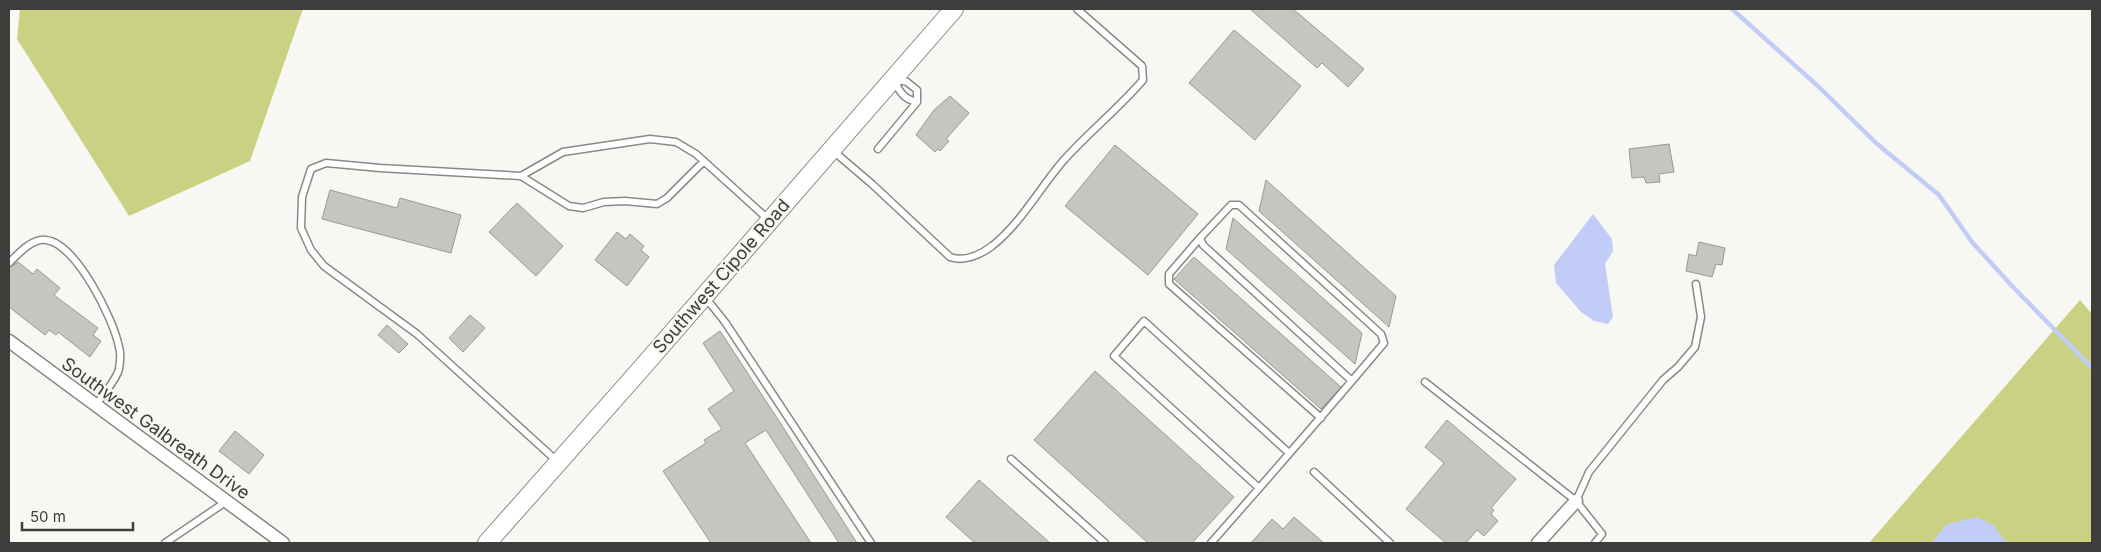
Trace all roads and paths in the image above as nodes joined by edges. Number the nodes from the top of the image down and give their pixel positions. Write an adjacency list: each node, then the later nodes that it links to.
1 (954, 9): 3 (street, Southwest Cipole Road)
2 (1077, 9): 6 (lane)
3 (893, 78): 4 (lane); 4 (lane); 6 (street, Southwest Cipole Road)
4 (917, 102): 5 (lane)
5 (878, 149)
6 (831, 150): 9 (street, Southwest Cipole Road)
7 (704, 161): 8 (lane); 8 (lane); 9 (lane)
8 (521, 176): 21 (lane)
9 (769, 220): 13 (street, Southwest Cipole Road)
10 (1200, 238): 15 (lane); 15 (lane); 18 (lane)
11 (9, 263): 17 (lane)
12 (1696, 284): 25 (lane)
13 (704, 296): 21 (street, Southwest Cipole Road); 30 (lane)
14 (9, 341): 17 (street, Southwest Galbreath Drive)
15 (1352, 381): 18 (lane)
16 (1425, 382): 25 (lane)
17 (96, 405): 24 (street, Southwest Galbreath Drive)
18 (1321, 418): 19 (lane)
19 (1289, 453): 23 (lane); 23 (lane)
20 (1011, 459): 31 (lane)
21 (558, 462): 29 (street, Southwest Cipole Road)
22 (1314, 472): 33 (lane)
23 (1259, 488): 32 (lane)
24 (227, 501): 27 (lane); 28 (street, Southwest Galbreath Drive)
25 (1576, 501): 26 (lane); 34 (street)
26 (1600, 542)
27 (165, 543)
28 (283, 543)
29 (487, 543)
30 (872, 543)
31 (1105, 543)
32 (1211, 543)
33 (1390, 543)
34 (1538, 543)

